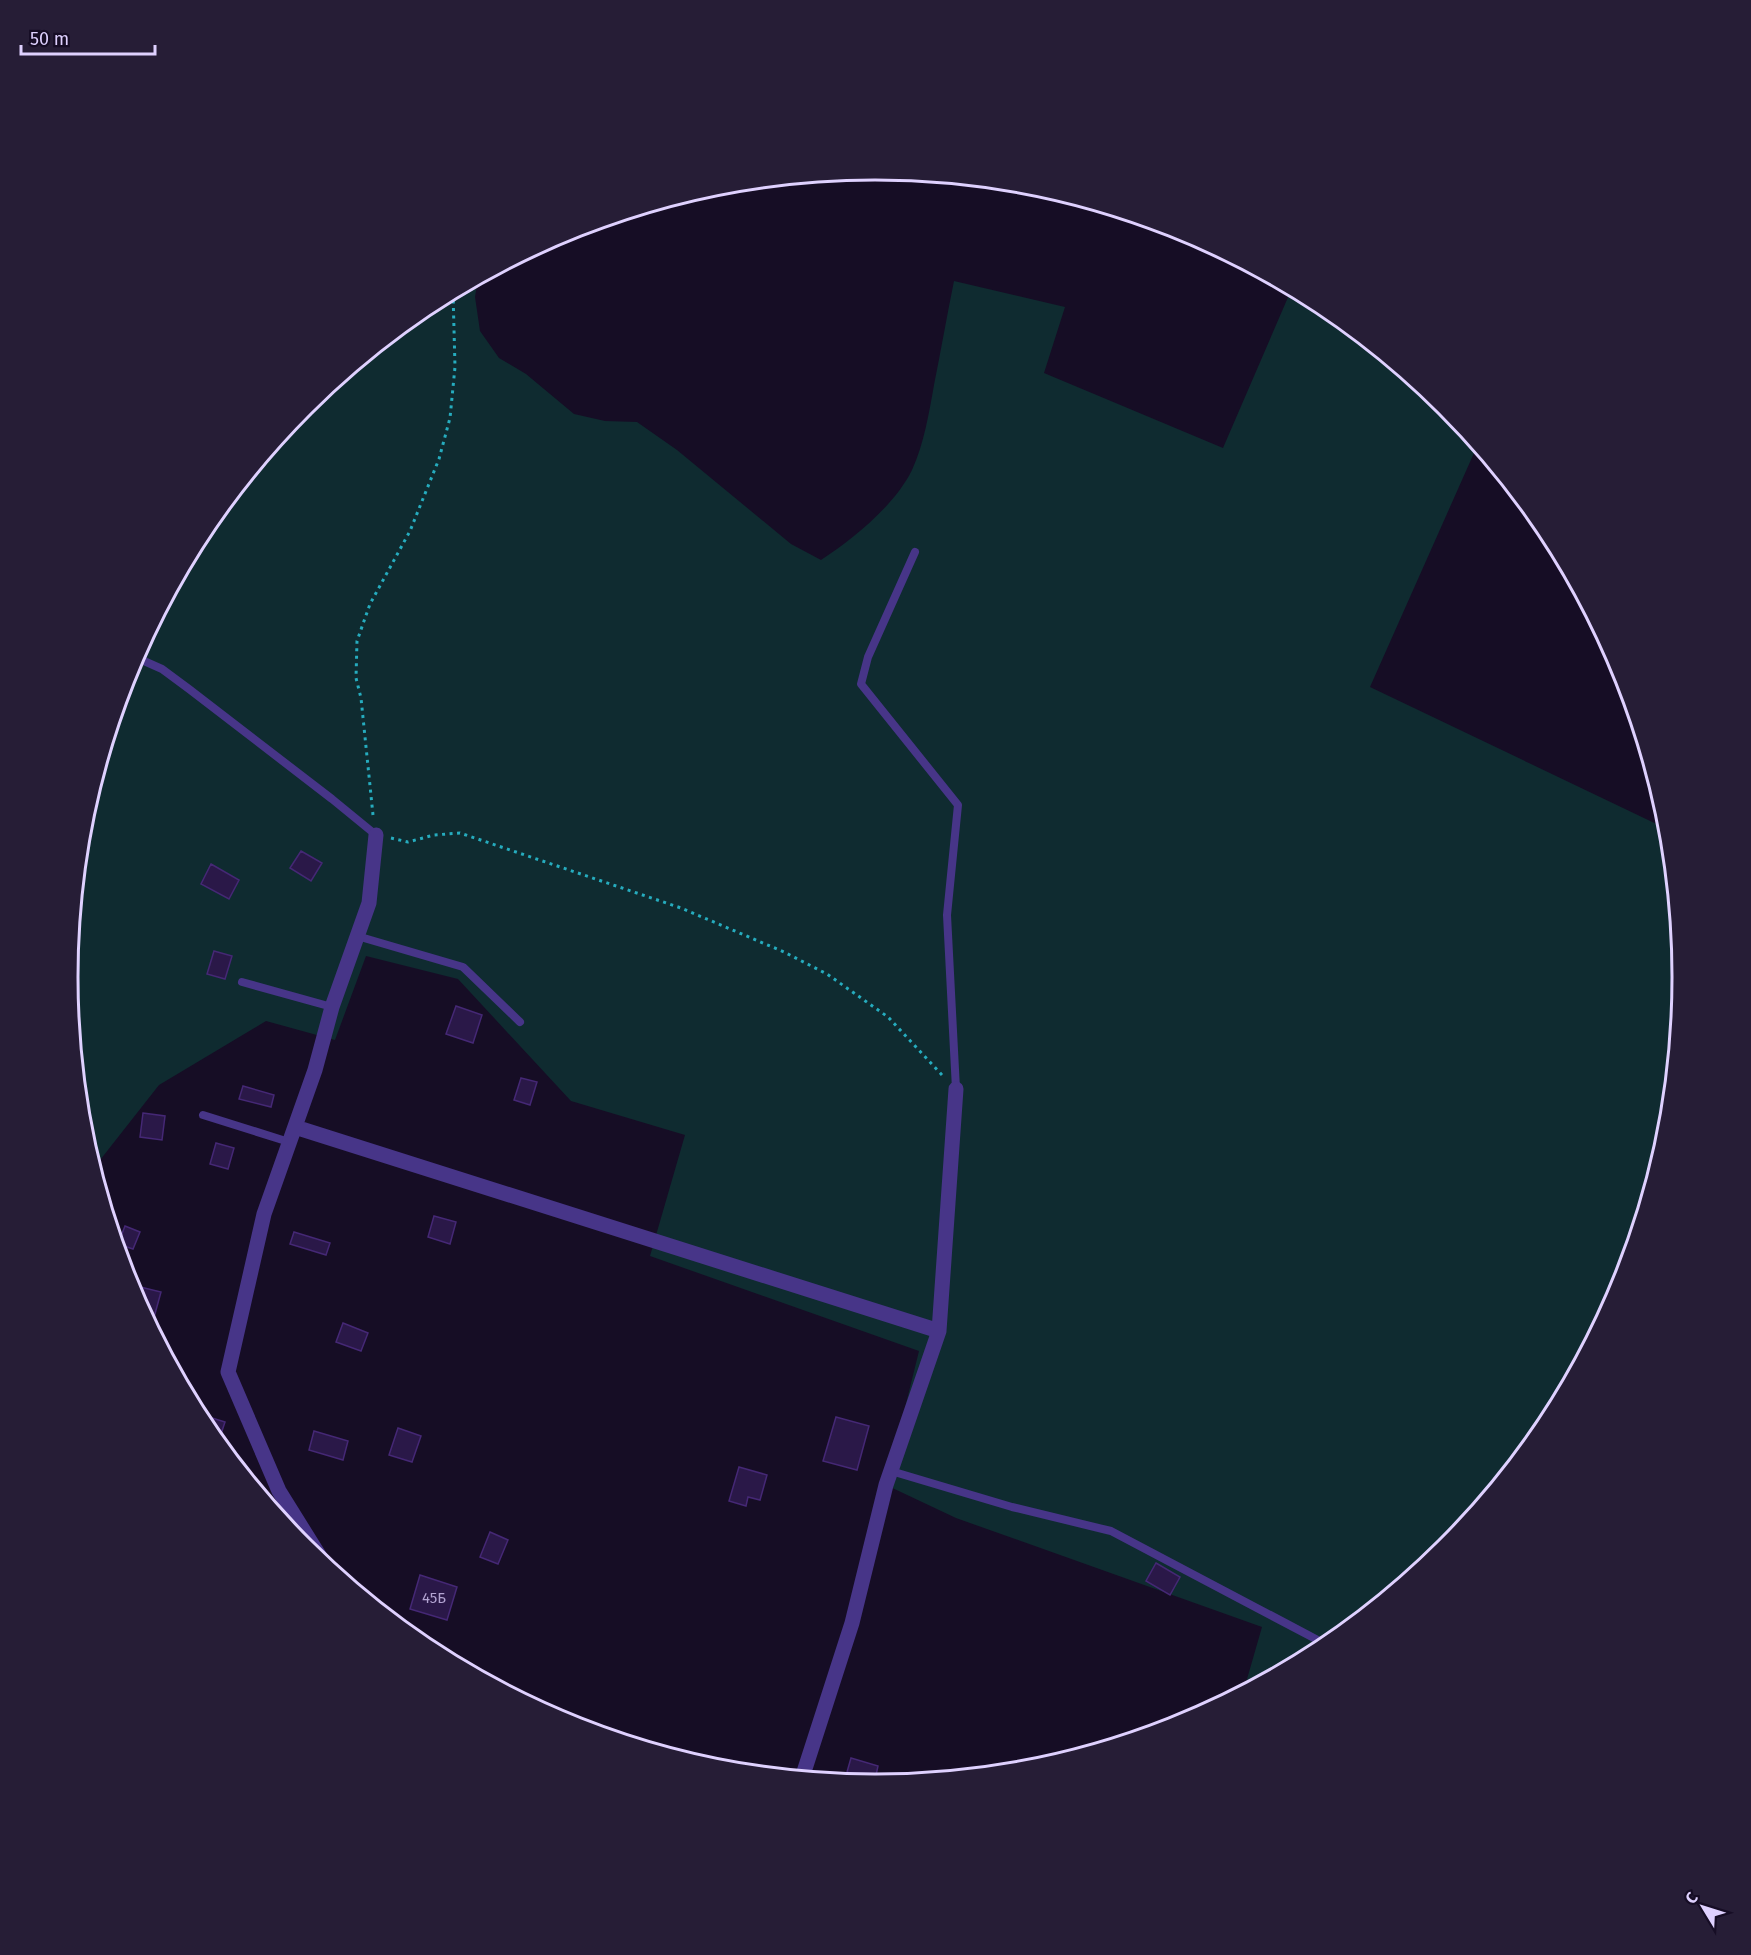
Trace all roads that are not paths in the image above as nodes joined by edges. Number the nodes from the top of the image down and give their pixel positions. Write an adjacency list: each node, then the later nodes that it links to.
1 (915, 552): 8 (lane)
2 (144, 661): 3 (lane)
3 (376, 835): 4 (street)
4 (357, 936): 6 (street); 7 (lane)
5 (242, 982): 6 (lane)
6 (332, 1007): 10 (street)
7 (520, 1022)
8 (956, 1089): 12 (street)
9 (203, 1115): 11 (lane)
10 (295, 1126): 11 (street); 12 (street)
11 (289, 1142): 14 (street)
12 (939, 1331): 13 (street)
13 (891, 1471): 15 (lane); 16 (street)
14 (307, 1535)
15 (1319, 1641)
16 (804, 1771)

